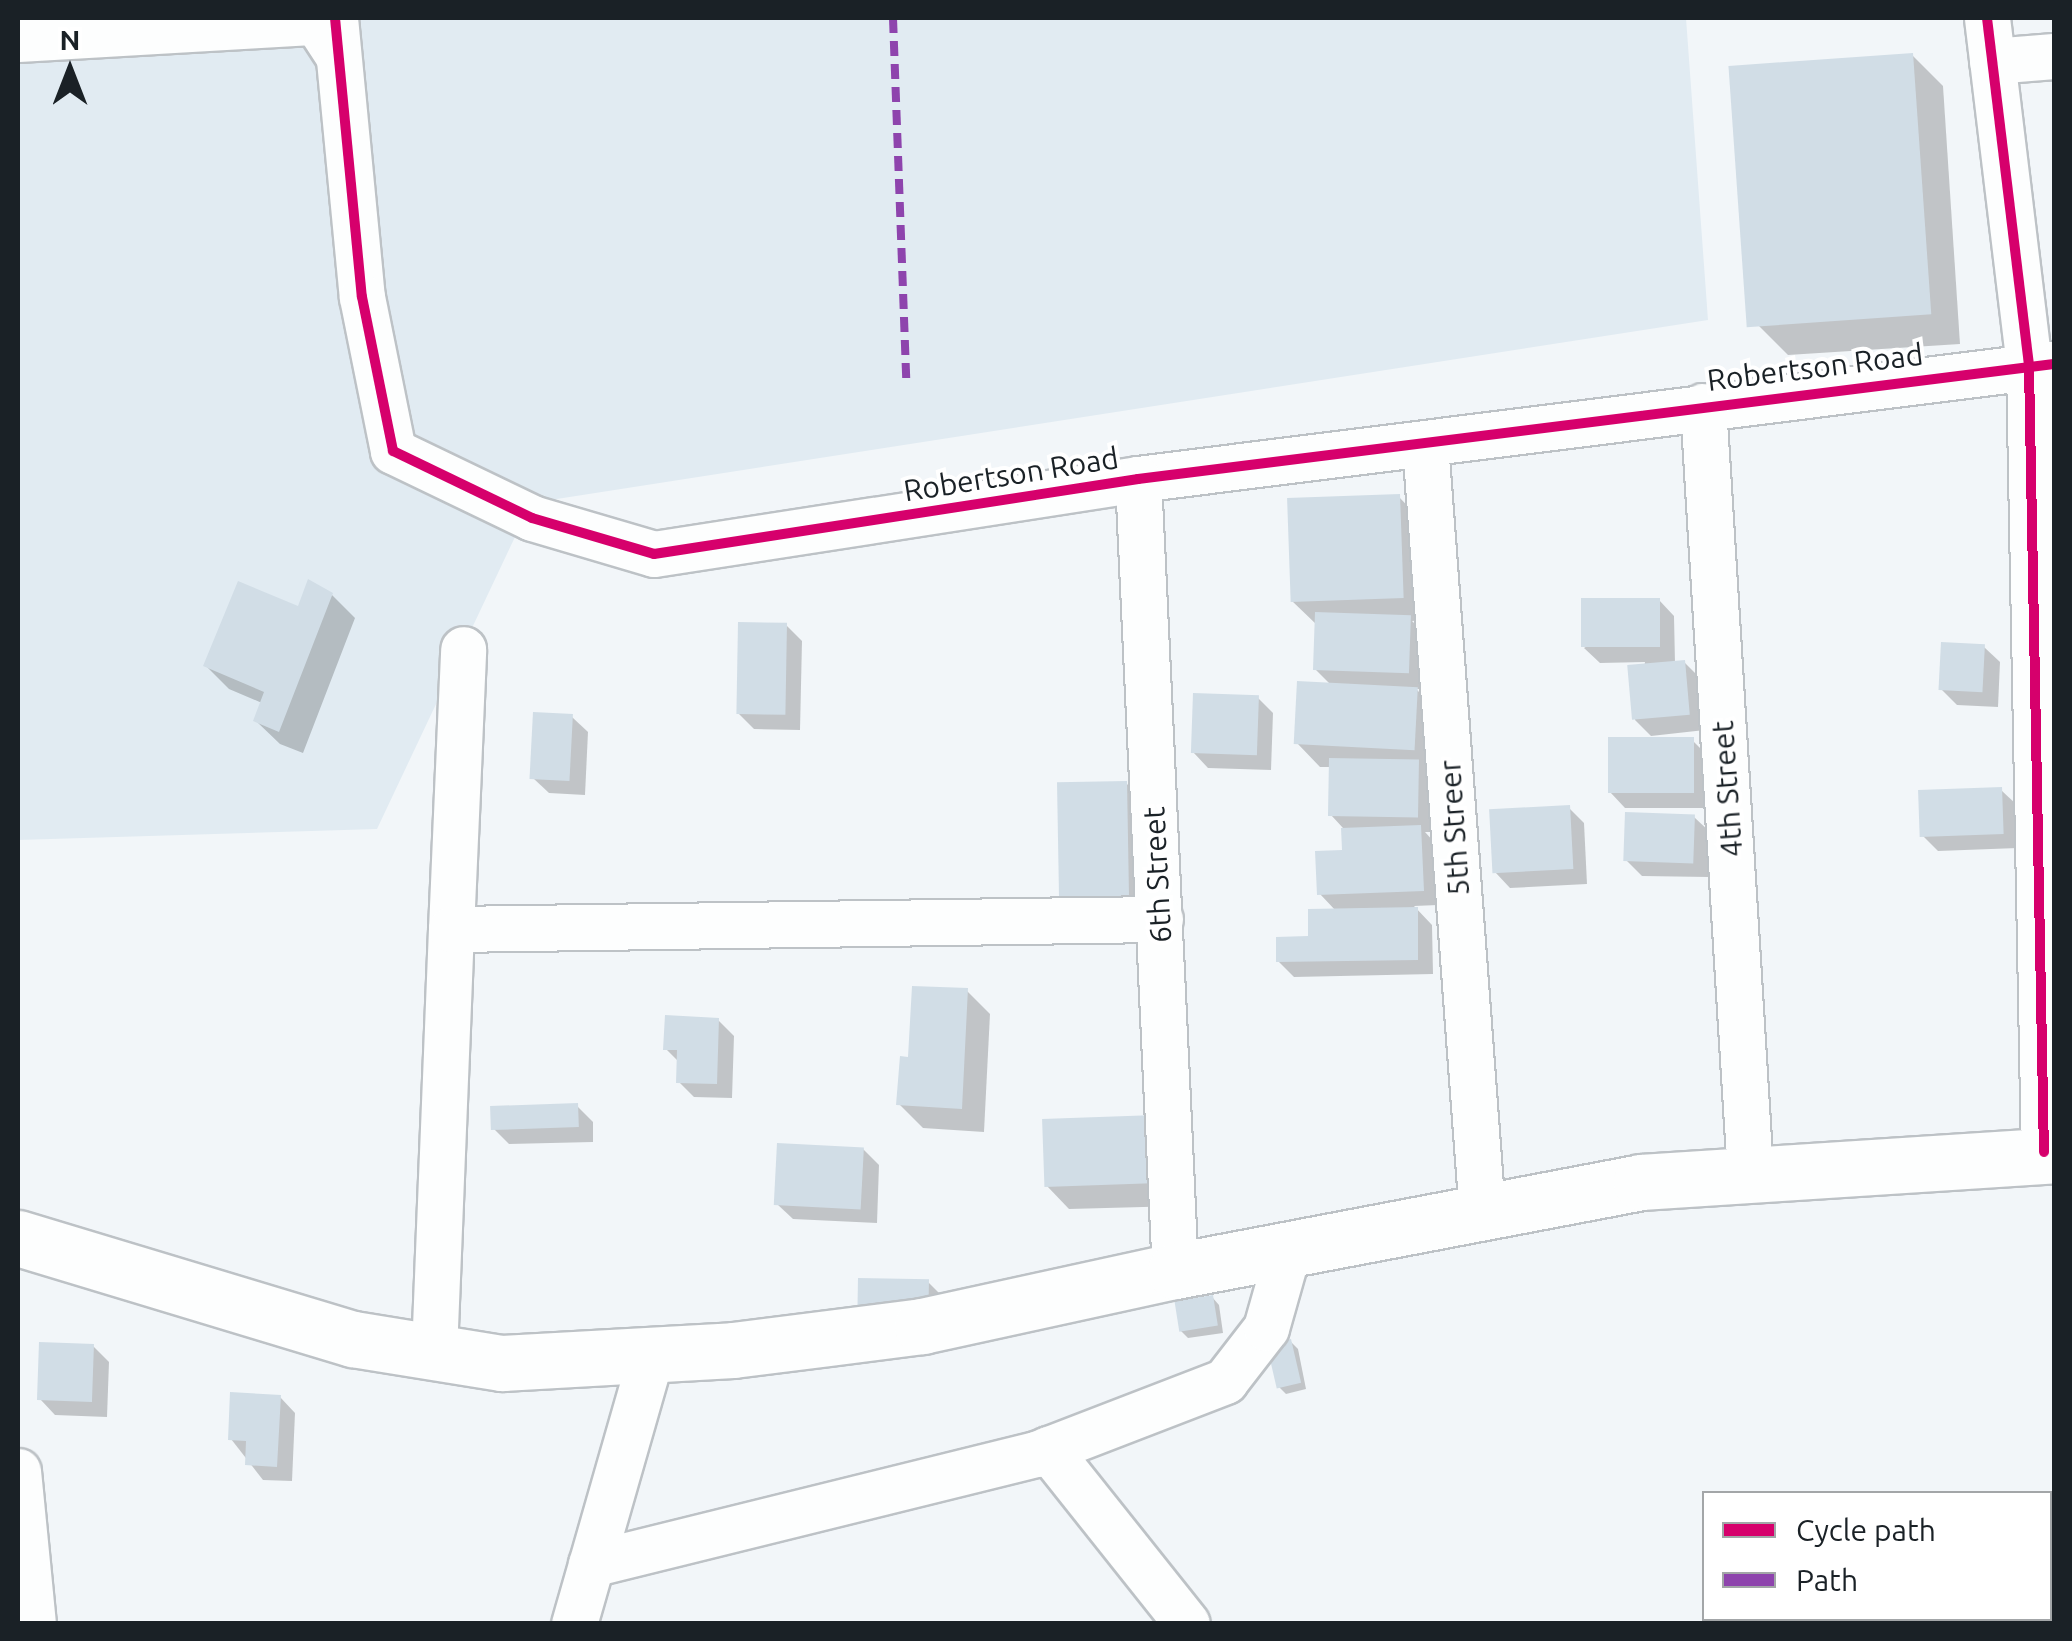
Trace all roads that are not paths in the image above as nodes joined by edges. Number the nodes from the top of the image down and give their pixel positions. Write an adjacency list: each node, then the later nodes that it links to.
1 (336, 36): 2 (street); 8 (street, Robertson Road)
2 (18, 39)
3 (1989, 39): 4 (street); 5 (street)
4 (2054, 56)
5 (2042, 365): 6 (street, Robertson Road); 12 (street)
6 (1703, 406): 7 (street, Robertson Road); 13 (street, 4th Street)
7 (1425, 444): 8 (street, Robertson Road); 14 (street, 5th Streer)
8 (1138, 480): 10 (street, 6th Street)
9 (463, 649): 11 (street)
10 (1160, 919): 11 (street); 17 (street, 6th Street)
11 (450, 930): 18 (street)
12 (2049, 1154): 13 (main road)
13 (1750, 1172): 14 (main road)
14 (1482, 1212): 16 (main road)
15 (18, 1238): 18 (main road)
16 (1288, 1250): 17 (main road); 20 (street)
17 (1175, 1272): 19 (main road)
18 (434, 1352): 19 (main road)
19 (651, 1355): 22 (street)
20 (1048, 1449): 22 (street); 25 (street)
21 (18, 1471): 23 (street)
22 (591, 1564): 24 (street)
23 (28, 1613)
24 (574, 1624)
25 (1187, 1624)

